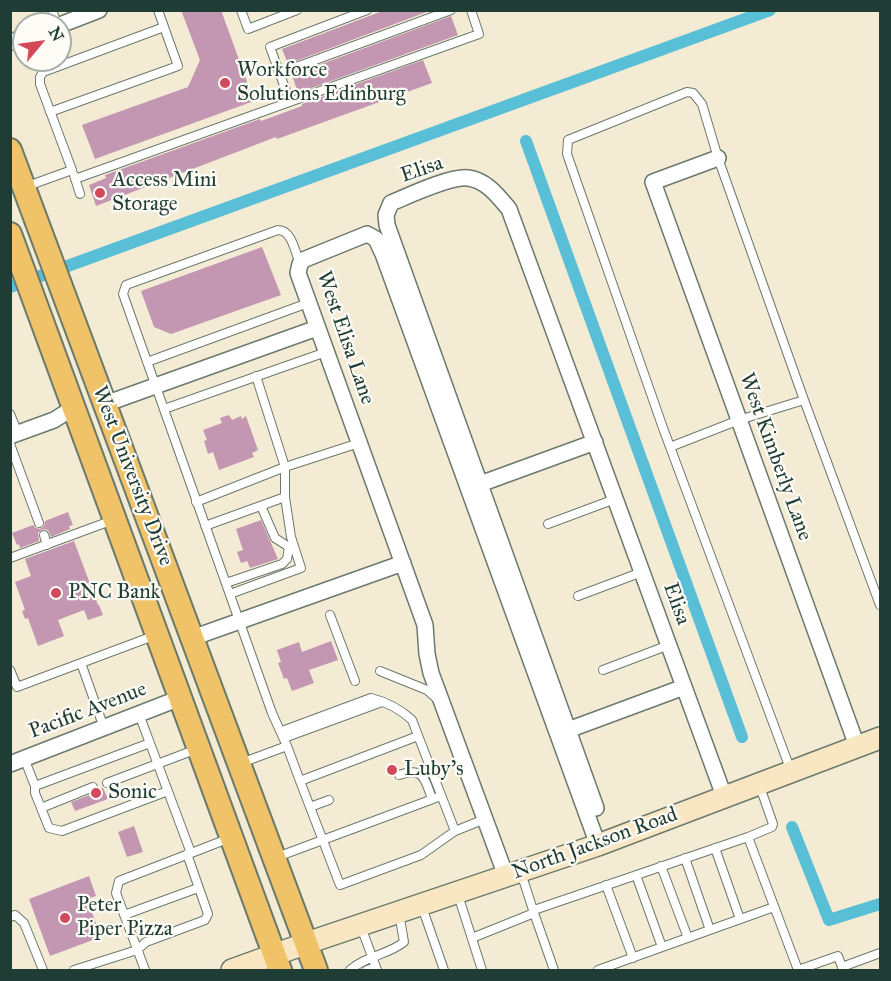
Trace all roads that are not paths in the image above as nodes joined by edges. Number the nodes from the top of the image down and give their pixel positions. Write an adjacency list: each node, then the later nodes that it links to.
1 (99, 10): 8 (street)
2 (158, 10): 9 (lane)
3 (241, 10): 4 (lane)
4 (297, 10)
5 (366, 10): 10 (lane)
6 (451, 10): 10 (lane)
7 (471, 10): 11 (lane)
8 (72, 19)
9 (164, 27): 12 (lane); 12 (lane)
10 (280, 74): 11 (lane)
11 (290, 102): 17 (lane)
12 (50, 112): 15 (lane)
13 (10, 150): 16 (main road, West University Drive)
14 (718, 158): 27 (lane); 32 (street, West Kimberly Lane); 36 (lane)
15 (72, 170): 16 (lane); 17 (lane)
16 (17, 179): 28 (main road, West University Drive)
17 (75, 179): 18 (lane)
18 (80, 194)
19 (10, 234): 29 (main road, West University Drive)
20 (300, 264): 21 (street, West Elisa Lane); 24 (lane); 102 (street, West Elisa Lane)
21 (308, 303): 22 (street, West Elisa Lane); 24 (lane)
22 (317, 328): 23 (street, West Elisa Lane); 26 (street)
23 (326, 352): 25 (lane); 35 (street, West Elisa Lane)
24 (147, 363): 26 (lane)
25 (256, 376): 30 (lane); 37 (lane)
26 (155, 386): 28 (street); 30 (lane)
27 (804, 400): 32 (lane); 56 (lane)
28 (105, 404): 49 (main road, West University Drive)
29 (74, 408): 33 (street); 43 (main road, West University Drive); 49 (main road)
30 (164, 409): 41 (lane)
31 (10, 414): 33 (lane)
32 (739, 420): 36 (lane); 77 (street, West Kimberly Lane)
33 (13, 438): 44 (lane)
34 (595, 442): 38 (street); 38 (street, Elisa); 40 (street, Elisa)
35 (359, 443): 37 (lane); 51 (street, West Elisa Lane)
36 (670, 447): 82 (lane)
37 (285, 467): 39 (lane); 41 (lane)
38 (480, 484): 72 (street, Elisa)
39 (285, 497): 42 (lane); 54 (lane)
40 (615, 499): 45 (lane); 52 (street, Elisa)
41 (196, 502): 46 (lane)
42 (261, 506): 46 (lane); 53 (lane)
43 (114, 519): 48 (lane); 59 (main road, West University Drive)
44 (39, 523)
45 (548, 524)
46 (205, 526): 53 (lane)
47 (44, 535): 48 (lane)
48 (47, 544): 50 (lane)
49 (162, 557): 60 (main road, West University Drive)
50 (10, 558)
51 (403, 563): 58 (street); 69 (street, West Elisa Lane)
52 (642, 572): 55 (lane); 61 (street, Elisa)
53 (226, 584): 54 (lane)
54 (230, 594): 58 (lane)
55 (578, 596)
56 (880, 605)
57 (330, 615): 66 (lane)
58 (239, 621): 60 (street); 74 (lane)
59 (157, 635): 62 (lane); 68 (main road, West University Drive)
60 (192, 638): 81 (main road, West University Drive)
61 (669, 645): 64 (lane); 67 (street, Elisa)
62 (81, 663): 63 (lane); 71 (lane)
63 (10, 670)
64 (603, 670)
65 (380, 671): 69 (lane)
66 (355, 681)
67 (684, 687): 72 (street); 91 (street, Elisa)
68 (180, 698): 70 (street, Pacific Avenue); 78 (main road, West University Drive)
69 (442, 703): 97 (street, West Elisa Lane)
70 (139, 714): 71 (street, Pacific Avenue); 76 (lane)
71 (104, 728): 79 (street, Pacific Avenue)
72 (568, 730): 96 (street, Elisa)
73 (418, 736): 74 (lane); 84 (lane); 90 (lane)
74 (284, 738): 81 (lane); 84 (lane)
75 (880, 738): 77 (main road, North Jackson Road)
76 (150, 743): 80 (lane); 87 (lane)
77 (857, 746): 82 (main road, North Jackson Road)
78 (199, 749): 80 (lane); 99 (main road, West University Drive)
79 (17, 761): 87 (lane)
80 (158, 763): 85 (lane); 89 (lane)
81 (239, 763): 105 (main road, West University Drive)
82 (791, 771): 86 (main road, North Jackson Road)
83 (399, 775): 92 (lane)
84 (300, 781): 95 (lane)
85 (106, 783)
86 (759, 783): 91 (main road, North Jackson Road); 100 (lane)
87 (35, 786): 94 (lane)
88 (93, 788): 94 (lane)
89 (168, 791): 94 (lane); 104 (lane)
90 (441, 796): 92 (lane); 98 (lane)
91 (724, 796): 102 (main road, North Jackson Road)
92 (432, 799): 101 (lane)
93 (329, 800): 95 (lane)
94 (41, 807)
95 (310, 807): 101 (lane)
96 (596, 808)
97 (485, 819): 98 (lane); 108 (street, West Elisa Lane)
98 (455, 831): 101 (lane)
99 (231, 837): 104 (lane); 130 (main road, West University Drive)
100 (748, 837): 103 (lane); 114 (lane)
101 (322, 839): 105 (lane)
102 (598, 845): 108 (main road, North Jackson Road)
103 (715, 848): 106 (lane); 119 (lane)
104 (189, 854): 111 (lane); 117 (lane)
105 (275, 858): 124 (main road, West University Drive)
106 (685, 858): 107 (lane); 121 (lane)
107 (661, 866): 109 (lane); 123 (lane)
108 (513, 873): 112 (main road, North Jackson Road); 116 (lane)
109 (636, 875): 110 (lane); 125 (lane)
110 (606, 885): 116 (lane); 129 (lane)
111 (198, 888): 117 (lane); 126 (lane)
112 (458, 892): 113 (main road, North Jackson Road); 122 (lane)
113 (421, 904): 115 (main road, North Jackson Road); 140 (lane)
114 (774, 907): 119 (lane); 144 (lane)
115 (399, 912): 120 (main road, North Jackson Road); 128 (lane)
116 (534, 912): 122 (lane); 142 (lane)
117 (124, 915): 126 (lane)
118 (10, 916): 133 (lane)
119 (740, 919): 121 (lane)
120 (360, 925): 124 (main road, North Jackson Road); 128 (lane)
121 (710, 930): 123 (lane)
122 (472, 938): 141 (lane)
123 (687, 938): 125 (lane)
124 (306, 943): 130 (main road, North Jackson Road); 137 (main road, West University Drive)
125 (662, 947): 129 (lane)
126 (137, 950): 134 (lane); 135 (lane)
127 (880, 953): 132 (lane)
128 (372, 957): 131 (lane); 138 (lane)
129 (633, 958): 143 (lane)
130 (277, 963): 136 (main road, North Jackson Road)
131 (376, 969): 139 (lane)
132 (843, 969): 144 (lane)
133 (43, 970)
134 (74, 970)
135 (145, 970)
136 (232, 970)
137 (316, 970)
138 (350, 970)
139 (367, 970)
140 (444, 970)
141 (482, 970)
142 (554, 970)
143 (598, 970)
144 (798, 970)

